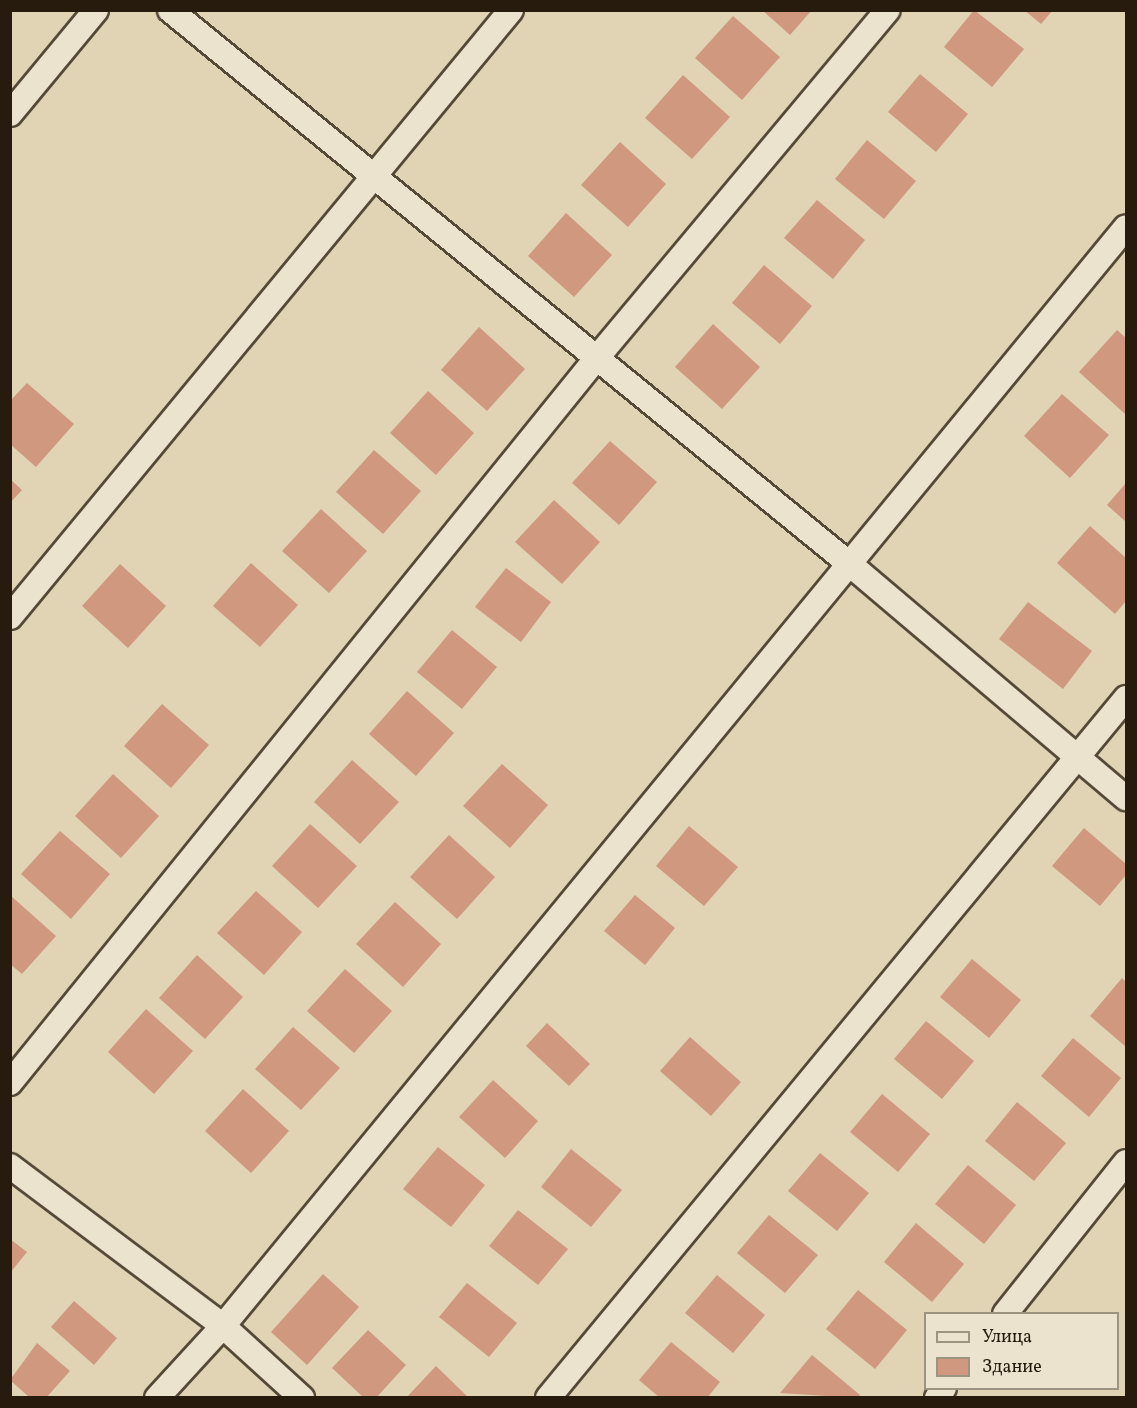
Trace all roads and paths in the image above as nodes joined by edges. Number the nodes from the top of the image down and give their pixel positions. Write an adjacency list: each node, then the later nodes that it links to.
1 (96, 10): 5 (street)
2 (170, 10): 6 (street)
3 (511, 10): 6 (street)
4 (888, 10): 8 (street)
5 (10, 114)
6 (373, 179): 8 (street); 10 (street)
7 (1126, 227): 9 (street)
8 (595, 360): 9 (street); 14 (street)
9 (852, 566): 12 (street); 18 (street)
10 (10, 617)
11 (1126, 698): 12 (street)
12 (1078, 757): 13 (street); 21 (street)
13 (1126, 798)
14 (10, 1083)
15 (1126, 1162): 17 (street)
16 (10, 1166): 18 (street)
17 (1007, 1312)
18 (223, 1326): 19 (street); 20 (street)
19 (157, 1398)
20 (302, 1398)
21 (548, 1398)

